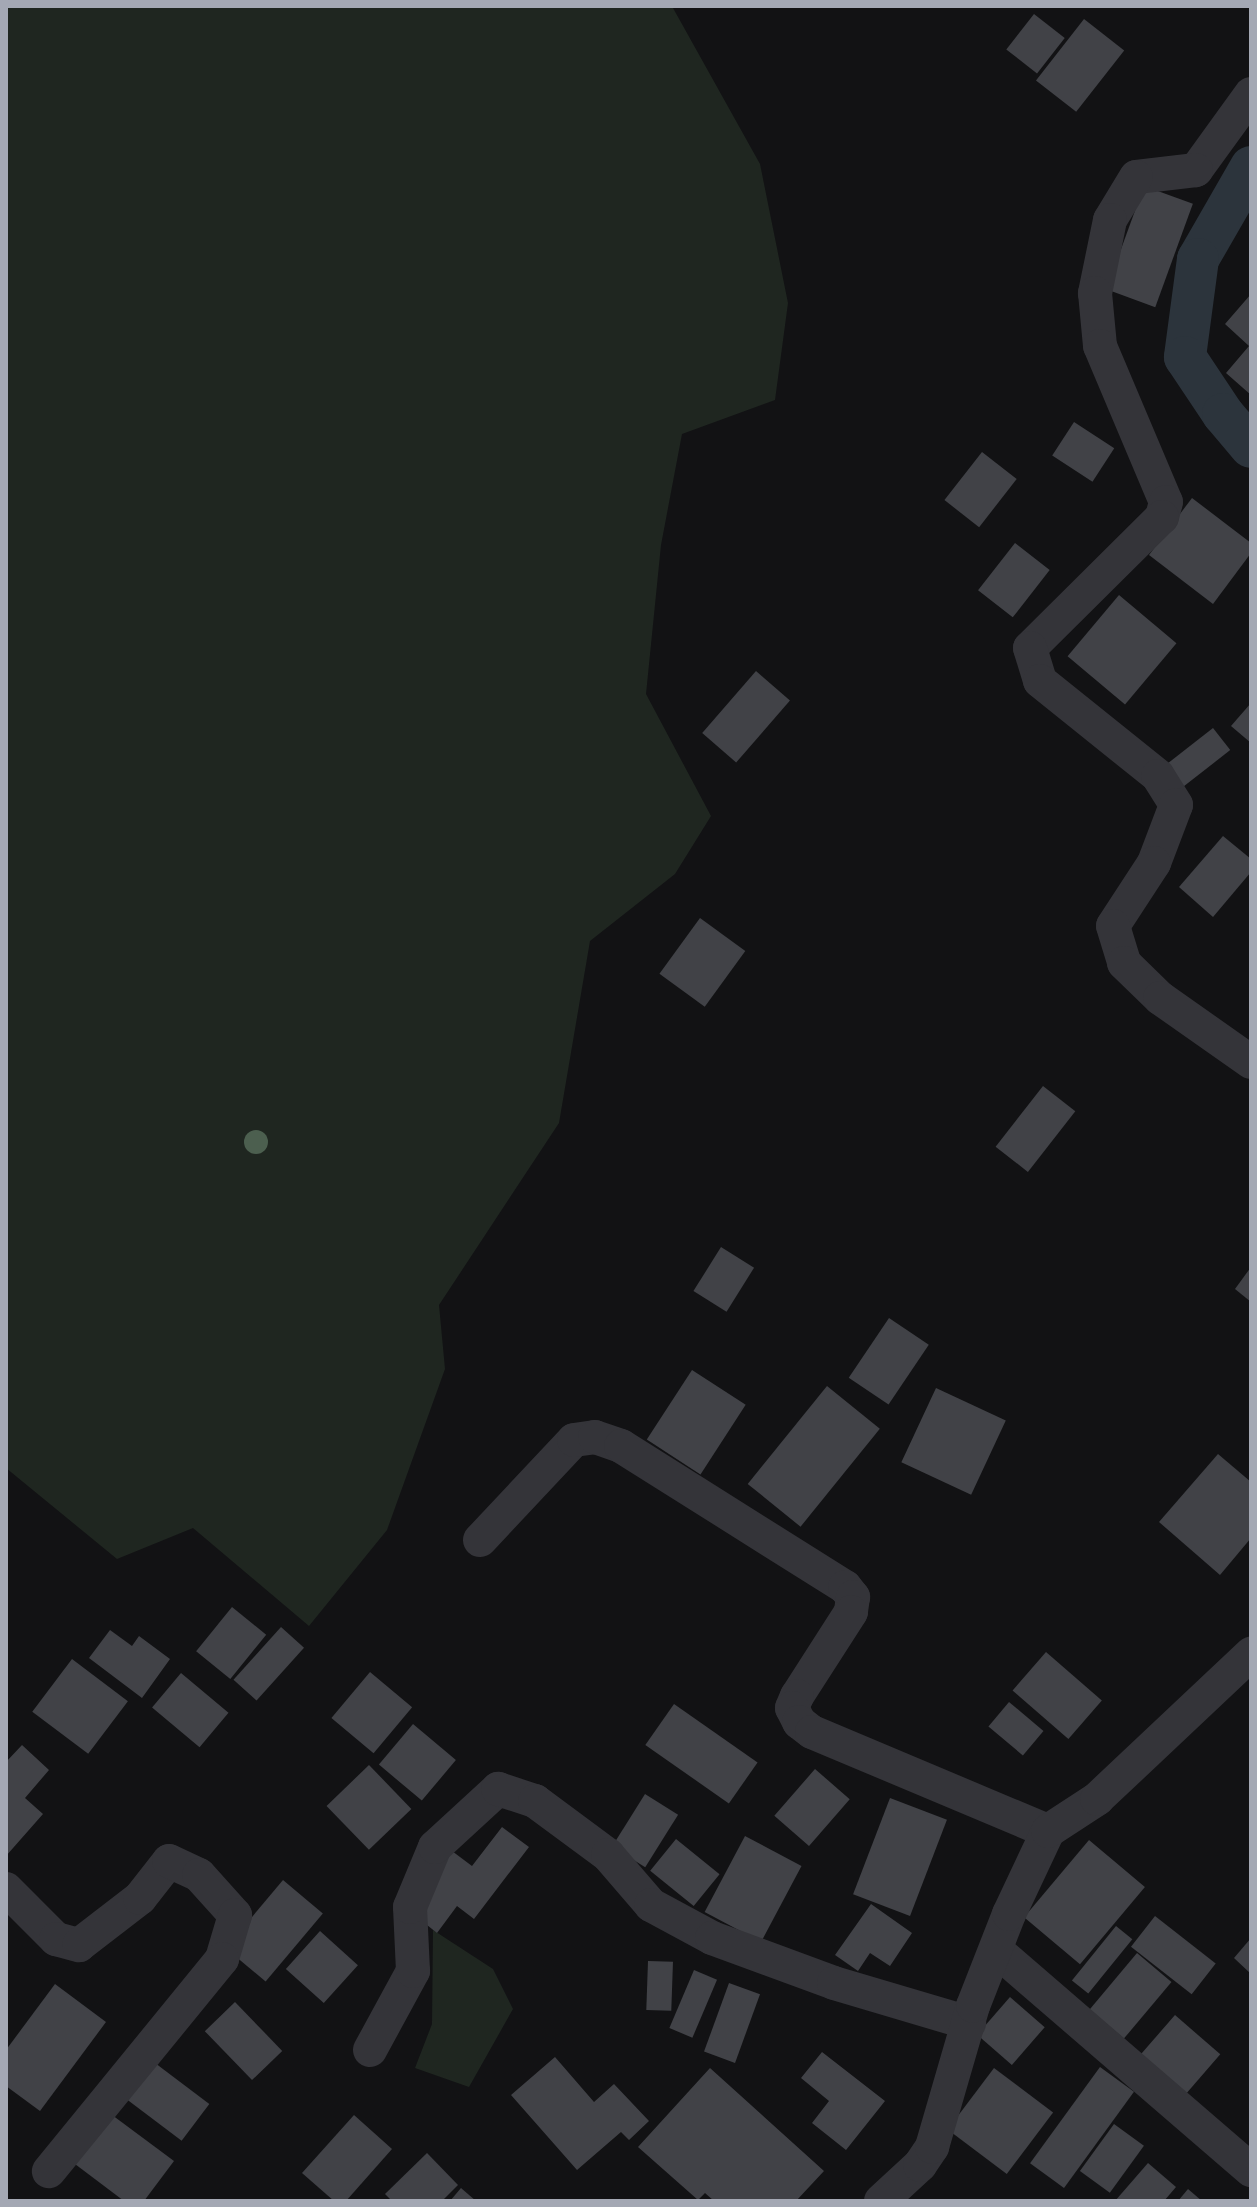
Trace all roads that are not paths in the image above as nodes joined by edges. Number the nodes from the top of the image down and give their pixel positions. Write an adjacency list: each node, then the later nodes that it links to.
1 (1251, 94): 2 (street)
2 (1251, 1062)
3 (480, 1540): 5 (street)
4 (1251, 1654): 5 (street)
5 (1048, 1831): 7 (street)
6 (6, 1889): 11 (street)
7 (996, 1950): 8 (street); 10 (street)
8 (969, 2023): 9 (street); 12 (street)
9 (370, 2050)
10 (1251, 2170)
11 (49, 2171)
12 (881, 2201)

